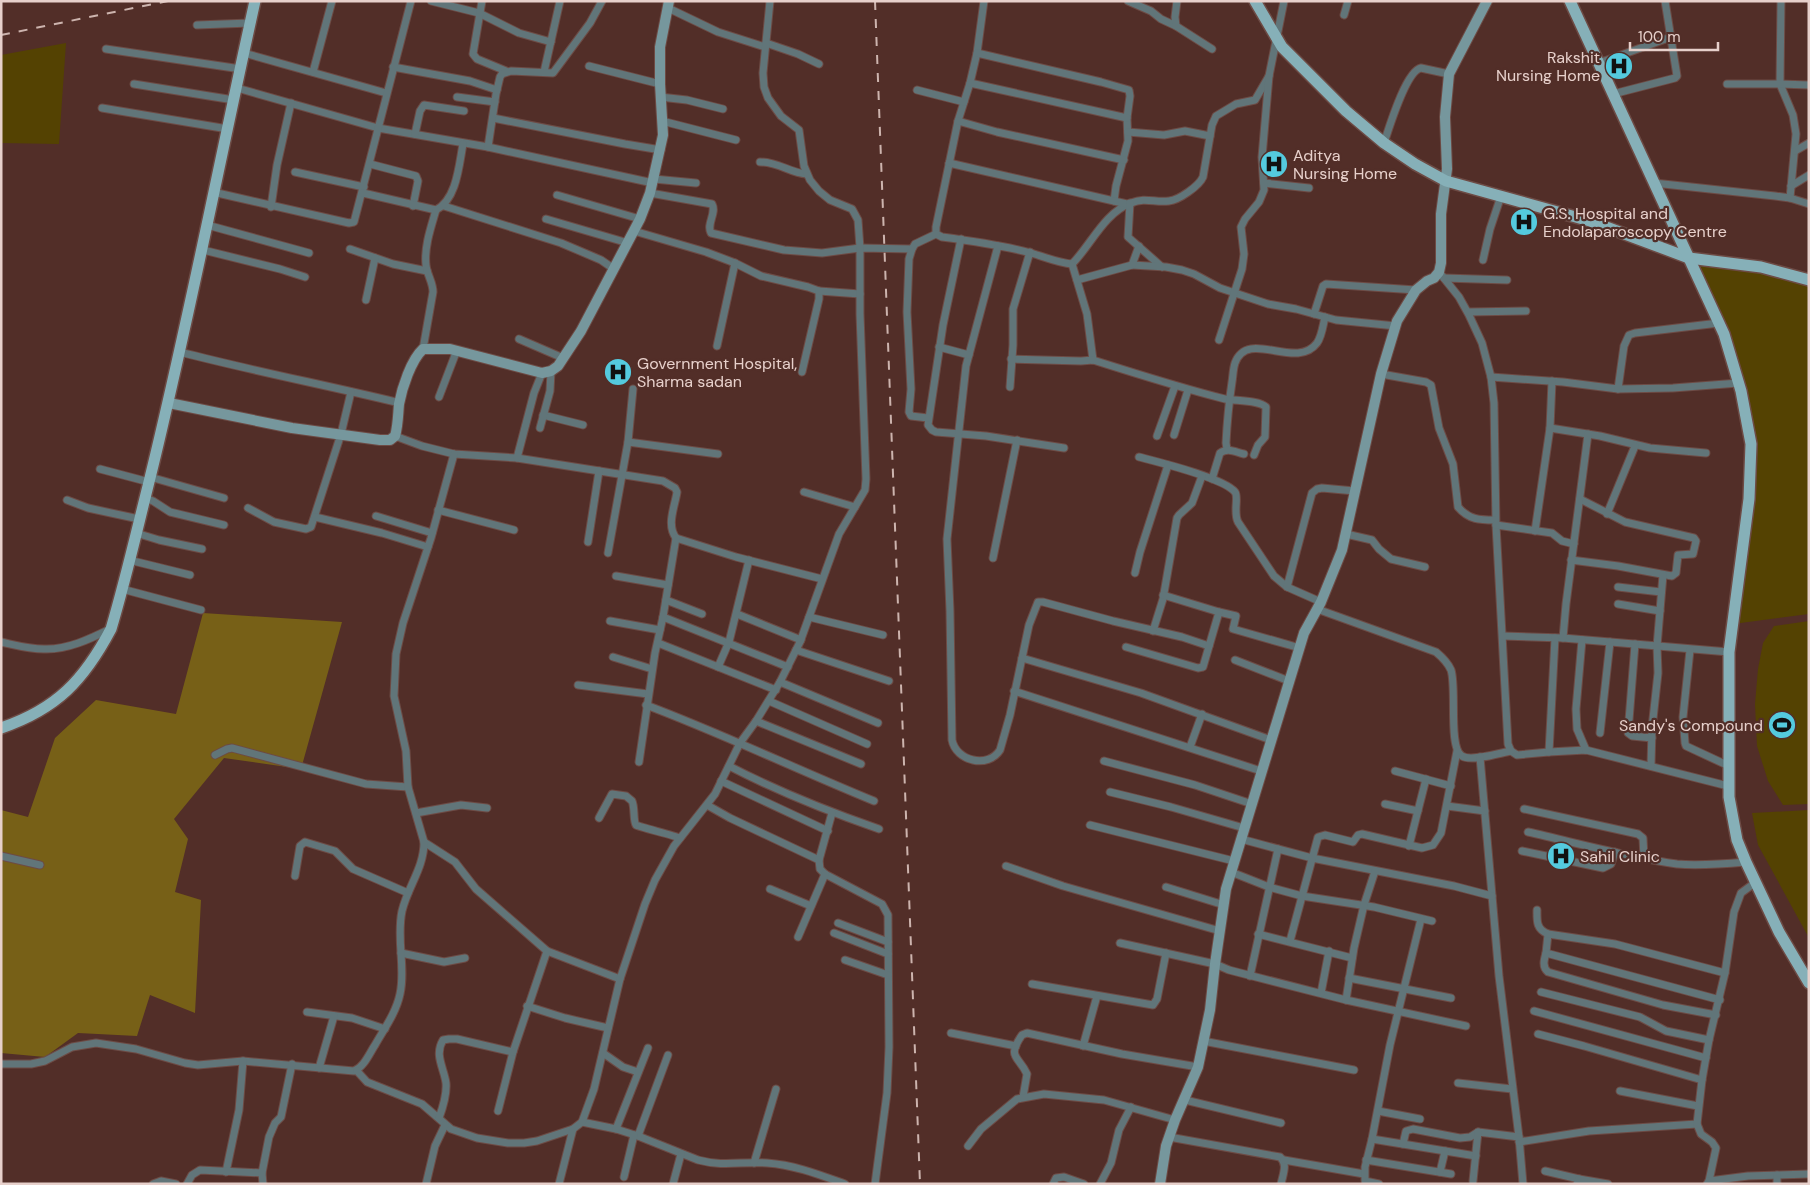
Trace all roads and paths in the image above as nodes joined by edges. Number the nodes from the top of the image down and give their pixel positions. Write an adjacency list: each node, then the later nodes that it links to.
1 (255, 1): 22 (main road)
2 (332, 1): 38 (street)
3 (411, 1): 36 (street)
4 (431, 1): 20 (street)
5 (482, 1): 20 (street)
6 (560, 1): 27 (street)
7 (602, 1): 40 (street)
8 (770, 1): 28 (street)
9 (984, 1): 32 (street)
10 (1128, 1): 24 (street)
11 (1177, 1): 24 (street)
12 (1255, 1): 26 (main road)
13 (1284, 1): 26 (street)
14 (1348, 1): 21 (street)
15 (1487, 1): 41 (street)
16 (1665, 1): 25 (street)
17 (1781, 1): 47 (street)
18 (1574, 2): 33 (main road)
19 (668, 5): 28 (street); 45 (street)
20 (479, 13): 27 (street); 39 (street)
21 (1344, 15)
22 (250, 23): 23 (street); 31 (main road)
23 (197, 25)
24 (1176, 26): 30 (street)
25 (1671, 37): 33 (street); 53 (street)
26 (1276, 38): 42 (street); 73 (main road)
27 (551, 42): 40 (street)
28 (766, 45): 34 (street); 84 (street)
29 (106, 49): 37 (street)
30 (1212, 49)
31 (244, 53): 37 (main road); 38 (street)
32 (977, 54): 43 (street); 64 (street)
33 (1599, 63): 53 (main road)
34 (819, 64)
35 (589, 66): 45 (street)
36 (393, 67): 50 (street); 52 (street)
37 (241, 69): 49 (main road)
38 (313, 72): 52 (street)
39 (506, 72): 40 (street); 50 (street)
40 (544, 72)
41 (1449, 74): 73 (street); 86 (street)
42 (1269, 76): 71 (street); 88 (street)
43 (970, 83): 58 (street); 64 (street)
44 (134, 84): 56 (street)
45 (660, 84): 55 (street)
46 (1726, 84): 47 (street)
47 (1780, 84): 48 (street); 78 (street)
48 (1809, 85)
49 (237, 88): 56 (main road); 59 (street)
50 (497, 90): 57 (street)
51 (917, 90): 58 (street)
52 (386, 93): 67 (street)
53 (1614, 94): 89 (main road)
54 (457, 97): 57 (street)
55 (660, 97): 61 (street); 65 (street)
56 (234, 100): 68 (main road)
57 (495, 102): 63 (street)
58 (964, 102): 66 (street)
59 (291, 103): 67 (street); 103 (street)
60 (102, 108): 68 (street)
61 (723, 109)
62 (464, 111): 70 (street)
63 (493, 118): 76 (street); 77 (street)
64 (1127, 118): 69 (street)
65 (662, 121): 72 (street); 77 (street)
66 (958, 121): 79 (street); 81 (street)
67 (378, 128): 70 (street); 82 (street)
68 (228, 129): 94 (main road)
69 (1128, 132): 71 (street); 79 (street)
70 (415, 134): 75 (street)
71 (1210, 136): 99 (street)
72 (736, 140)
73 (1384, 143): 86 (main road)
74 (1809, 143): 78 (street)
75 (463, 144): 76 (street); 102 (street)
76 (488, 147): 90 (street)
77 (661, 150): 90 (street)
78 (1795, 151): 91 (street)
79 (1124, 160): 98 (street)
80 (760, 162): 84 (street)
81 (949, 163): 98 (street); 109 (street)
82 (370, 164): 93 (street); 101 (street)
83 (295, 172): 93 (street)
84 (806, 174): 114 (street)
85 (1809, 175): 91 (street)
86 (1446, 181): 96 (main road); 129 (street)
87 (696, 183): 90 (street)
88 (1264, 183): 92 (street); 136 (street)
89 (1654, 183): 97 (street); 121 (main road)
90 (652, 185): 106 (street); 114 (street)
91 (1791, 186): 97 (street)
92 (1309, 188)
93 (363, 190): 101 (street); 103 (street)
94 (213, 192): 103 (street); 107 (main road)
95 (557, 195): 106 (street)
96 (1501, 196): 121 (main road); 122 (street)
97 (1790, 198): 100 (street)
98 (1114, 201): 99 (street)
99 (1129, 204): 113 (street); 124 (street)
100 (1809, 204)
101 (413, 206): 104 (street)
102 (444, 206): 104 (street); 127 (street)
103 (271, 207)
104 (436, 210): 128 (street)
105 (546, 219): 111 (street)
106 (640, 219): 108 (street)
107 (207, 225): 117 (main road); 119 (street)
108 (634, 231): 111 (street); 123 (street)
109 (936, 234): 110 (street); 115 (street)
110 (961, 239): 112 (street); 148 (street)
111 (628, 242): 127 (street)
112 (998, 246): 118 (street); 152 (street)
113 (1139, 246): 125 (street); 126 (street)
114 (860, 248): 115 (street); 137 (street)
115 (912, 248): 173 (street)
116 (350, 249): 120 (street)
117 (203, 250): 130 (street); 151 (main road)
118 (1030, 252): 124 (street); 154 (street)
119 (309, 253)
120 (375, 258): 128 (street); 138 (street)
121 (1689, 258): 133 (main road); 143 (main road)
122 (1483, 260)
123 (735, 263): 135 (street); 147 (street)
124 (1072, 264): 131 (street)
125 (1132, 265): 126 (street); 131 (street)
126 (1162, 266): 136 (street)
127 (614, 269): 153 (street)
128 (427, 271): 149 (street)
129 (1441, 275): 132 (street); 134 (street); 140 (street)
130 (305, 277)
131 (1077, 280): 155 (street)
132 (1507, 280)
133 (1809, 280)
134 (1416, 290): 141 (street); 144 (street)
135 (819, 291): 137 (street); 157 (street)
136 (1234, 292): 141 (street); 146 (street)
137 (860, 294): 208 (street)
138 (366, 300)
139 (1526, 311): 140 (street)
140 (1468, 312): 159 (street)
141 (1314, 314): 142 (street)
142 (1325, 317): 144 (street); 169 (street)
143 (1719, 323): 161 (main road); 165 (street)
144 (1397, 324): 158 (street)
145 (518, 339): 153 (street)
146 (1219, 340)
147 (718, 346)
148 (939, 347): 152 (street); 173 (street)
149 (423, 349): 150 (street); 171 (street)
150 (456, 350): 156 (street); 168 (street)
151 (180, 352): 167 (street); 170 (main road)
152 (969, 354): 178 (street)
153 (563, 358): 156 (street)
154 (1011, 359): 155 (street); 163 (street)
155 (1093, 360): 162 (street)
156 (546, 372): 172 (street); 194 (street)
157 (802, 372)
158 (1381, 374): 202 (street); 215 (street)
159 (1491, 377): 160 (street); 215 (street)
160 (1552, 381): 165 (street); 176 (street)
161 (1739, 383): 165 (street); 274 (main road)
162 (1175, 386): 166 (street); 182 (street)
163 (1010, 387)
164 (633, 389): 184 (street)
165 (1618, 389)
166 (1188, 390): 169 (street); 180 (street)
167 (351, 392): 171 (street); 177 (street)
168 (439, 397)
169 (1229, 400): 187 (street); 192 (street)
170 (169, 402): 177 (street); 200 (main road)
171 (400, 403): 181 (street)
172 (544, 415): 174 (street); 175 (street)
173 (928, 418): 178 (street)
174 (583, 425)
175 (540, 428)
176 (1550, 428): 179 (street); 218 (street)
177 (341, 434): 181 (street); 213 (street)
178 (958, 434): 183 (street); 286 (street)
179 (1588, 434): 185 (street); 206 (street)
180 (1174, 435)
181 (395, 436): 189 (street)
182 (1158, 436)
183 (1017, 440): 186 (street); 228 (street)
184 (628, 442): 190 (street); 198 (street)
185 (1635, 446): 188 (street); 211 (street)
186 (1064, 448)
187 (1228, 449): 191 (street); 201 (street)
188 (1706, 453)
189 (454, 454): 194 (street); 210 (street)
190 (718, 454)
191 (1244, 454)
192 (1254, 455)
193 (1139, 457): 195 (street)
194 (517, 458): 197 (street)
195 (1168, 465): 199 (street); 233 (street)
196 (100, 469): 200 (street)
197 (599, 471): 198 (street); 223 (street)
198 (622, 474): 222 (street); 227 (street)
199 (1202, 476): 201 (street); 243 (street)
200 (149, 479): 204 (main road); 205 (street)
201 (1212, 479): 239 (street)
202 (1355, 491): 221 (street); 239 (street)
203 (804, 492): 208 (street)
204 (144, 498): 214 (main road); 216 (street)
205 (224, 498)
206 (1580, 499): 211 (street); 224 (street)
207 (67, 500): 214 (street)
208 (855, 507): 237 (street)
209 (248, 508): 213 (street)
210 (438, 510): 217 (street); 220 (street)
211 (1607, 514): 235 (street)
212 (376, 516): 220 (street)
213 (315, 517): 225 (street)
214 (139, 519): 219 (main road)
215 (1496, 523): 218 (street); 259 (street)
216 (224, 525)
217 (514, 530)
218 (1535, 530): 224 (street)
219 (136, 533): 226 (street); 229 (main road)
220 (432, 533): 225 (street)
221 (1346, 534): 232 (street); 246 (street)
222 (676, 538): 230 (street); 238 (street)
223 (588, 542)
224 (1574, 544): 231 (street)
225 (428, 547): 318 (street)
226 (202, 549)
227 (608, 552)
228 (993, 558)
229 (129, 560): 234 (street); 241 (main road)
230 (750, 560): 237 (street); 251 (street)
231 (1572, 560): 235 (street); 260 (street)
232 (1425, 567)
233 (1136, 573)
234 (190, 575)
235 (1663, 575): 242 (street)
236 (616, 576): 238 (street)
237 (822, 579): 253 (street)
238 (668, 585): 244 (street)
239 (1288, 587): 246 (street)
240 (1618, 587): 242 (street)
241 (122, 589): 247 (street); 255 (main road)
242 (1661, 592): 248 (street)
243 (1163, 595): 249 (street); 257 (street)
244 (666, 600): 250 (street); 252 (street)
245 (1618, 604): 248 (street)
246 (1319, 605): 271 (street); 301 (street)
247 (201, 610)
248 (1660, 611): 269 (street)
249 (1219, 612): 268 (street); 271 (street)
250 (702, 614)
251 (737, 614): 261 (street); 264 (street)
252 (663, 617): 256 (street); 264 (street)
253 (809, 617): 258 (street); 261 (street)
254 (610, 621): 256 (street)
255 (110, 629): 263 (street); 293 (main road)
256 (660, 630): 266 (street)
257 (1153, 631): 268 (street); 276 (street)
258 (883, 636)
259 (1503, 636): 260 (street); 302 (street)
260 (1559, 638): 262 (street); 303 (street)
261 (801, 640): 272 (street)
262 (1582, 640): 265 (street); 300 (street)
263 (1, 642)
264 (729, 642): 278 (street); 279 (street)
265 (1610, 642): 267 (street); 294 (street)
266 (658, 643): 279 (street); 280 (street)
267 (1635, 644): 269 (street); 295 (street)
268 (1209, 646): 270 (street)
269 (1657, 646): 273 (street); 295 (street)
270 (1126, 647)
271 (1300, 648): 282 (street)
272 (796, 650): 278 (street); 281 (street)
273 (1690, 650): 274 (street); 311 (street)
274 (1729, 652): 311 (main road)
275 (613, 657): 280 (street)
276 (1022, 658): 286 (street); 290 (street)
277 (1235, 660): 282 (street)
278 (788, 666): 283 (street)
279 (718, 667): 285 (street)
280 (652, 669): 287 (street)
281 (889, 681)
282 (1289, 681): 296 (street)
283 (780, 682): 285 (street); 292 (street)
284 (578, 684): 287 (street)
285 (776, 690): 288 (street)
286 (1014, 690): 299 (street)
287 (648, 694): 289 (street)
288 (769, 701): 291 (street); 298 (street)
289 (646, 705): 297 (street); 307 (street)
290 (1202, 714): 296 (street); 299 (street)
291 (756, 722): 297 (street); 308 (street)
292 (878, 723)
293 (1, 728)
294 (1600, 733)
295 (1652, 738): 310 (street)
296 (1270, 740): 313 (street)
297 (740, 743): 309 (street); 320 (street)
298 (867, 744)
299 (1190, 747): 313 (street)
300 (1586, 750): 303 (street); 310 (street)
301 (1457, 751): 305 (street); 316 (street)
302 (1511, 751): 303 (street); 305 (street)
303 (1550, 752)
304 (215, 755): 318 (street)
305 (1480, 757): 328 (street)
306 (1104, 761): 321 (street)
307 (639, 762)
308 (861, 764)
309 (729, 766): 315 (street); 330 (street)
310 (1651, 766): 317 (street)
311 (1729, 766): 317 (main road)
312 (1395, 770): 314 (street)
313 (1261, 771): 321 (street)
314 (1426, 779): 316 (street); 327 (street)
315 (722, 781): 323 (street); 335 (street)
316 (1451, 786): 324 (street)
317 (1728, 786): 349 (main road)
318 (408, 787): 329 (street)
319 (1110, 792): 333 (street)
320 (874, 800)
321 (1252, 804): 333 (street)
322 (1385, 804): 327 (street)
323 (707, 805): 337 (street); 347 (street)
324 (1447, 806): 328 (street); 340 (street)
325 (487, 808): 329 (street)
326 (1524, 808): 346 (street)
327 (1418, 811): 340 (street)
328 (1485, 811): 362 (street)
329 (416, 813): 339 (street)
330 (832, 813): 334 (street); 335 (street)
331 (599, 818): 337 (street)
332 (1090, 825): 348 (street)
333 (1244, 828): 338 (street)
334 (879, 829)
335 (828, 831): 347 (street)
336 (1528, 832): 343 (street)
337 (680, 838): 392 (street)
338 (1241, 839): 341 (street); 348 (street)
339 (424, 842): 360 (street); 378 (street)
340 (1409, 846): 345 (street)
341 (1278, 849): 345 (street); 358 (street)
342 (1522, 851): 343 (street)
343 (1615, 852): 346 (street)
344 (1, 856): 350 (street)
345 (1312, 858): 352 (street); 361 (street)
346 (1644, 858): 349 (street)
347 (819, 860): 354 (street)
348 (1234, 861): 353 (street)
349 (1746, 862): 356 (main road)
350 (40, 865)
351 (1006, 866): 370 (street)
352 (1374, 871): 362 (street); 364 (street)
353 (1232, 872): 358 (street); 363 (street)
354 (825, 874): 365 (street); 376 (street)
355 (295, 876): 360 (street)
356 (1756, 882): 388 (street); 393 (main road)
357 (1166, 887): 363 (street)
358 (1269, 887): 361 (street); 372 (street)
359 (770, 889): 365 (street)
360 (408, 893): 380 (street)
361 (1302, 896): 364 (street); 375 (street)
362 (1492, 896): 433 (street)
363 (1224, 905): 370 (street)
364 (1364, 905): 367 (street); 385 (street)
365 (811, 906): 374 (street)
366 (1538, 910): 373 (street)
367 (1421, 919): 368 (street); 395 (street)
368 (1432, 921)
369 (838, 923): 376 (street)
370 (1220, 930): 387 (street)
371 (834, 933): 382 (street)
372 (1258, 934): 375 (street); 390 (street)
373 (1548, 934): 383 (street); 388 (street)
374 (798, 937)
375 (1290, 941): 379 (street)
376 (888, 942): 382 (street)
377 (1120, 943): 381 (street)
378 (547, 951): 392 (street); 402 (street)
379 (1329, 952): 385 (street); 397 (street)
380 (401, 953): 384 (street); 410 (street)
381 (1166, 953): 387 (street); 398 (street)
382 (888, 954): 389 (street)
383 (1546, 954): 401 (street); 406 (street)
384 (465, 958)
385 (1352, 958): 391 (street)
386 (845, 960): 389 (street)
387 (1215, 964): 390 (street); 414 (street)
388 (1725, 973): 401 (street)
389 (888, 975): 483 (street)
390 (1250, 976): 397 (street)
391 (1349, 978): 395 (street); 400 (street)
392 (620, 979): 409 (street)
393 (1809, 983)
394 (1032, 984): 398 (street)
395 (1405, 989): 399 (street); 403 (street)
396 (1541, 992): 413 (street)
397 (1321, 993): 400 (street)
398 (1097, 996): 416 (street)
399 (1451, 998)
400 (1346, 1000): 403 (street)
401 (1720, 1000): 406 (street)
402 (527, 1006): 409 (street); 418 (street)
403 (1400, 1011): 408 (street); 440 (street)
404 (1534, 1011): 421 (street)
405 (307, 1012): 407 (street)
406 (1716, 1015): 413 (street)
407 (334, 1016): 410 (street); 426 (street)
408 (1466, 1026)
409 (608, 1028): 419 (street)
410 (385, 1029): 428 (street)
411 (951, 1032): 415 (street)
412 (1538, 1034): 430 (street)
413 (1709, 1040): 421 (street)
414 (1204, 1041): 425 (street); 427 (street)
415 (1016, 1046): 416 (street); 435 (street)
416 (1083, 1046): 425 (street)
417 (648, 1048): 429 (street)
418 (513, 1052): 439 (street); 441 (street)
419 (604, 1053): 429 (street); 444 (street)
420 (668, 1055): 451 (street)
421 (1706, 1058): 430 (street)
422 (243, 1061): 423 (street); 424 (street); 464 (street)
423 (1, 1064)
424 (292, 1064): 426 (street); 466 (street)
425 (1198, 1067): 436 (street)
426 (319, 1068): 428 (street)
427 (1354, 1070)
428 (357, 1071): 441 (street)
429 (638, 1072): 449 (street)
430 (1702, 1080): 437 (street)
431 (1458, 1083): 433 (street)
432 (776, 1089): 462 (street)
433 (1512, 1089): 454 (street)
434 (1620, 1091): 437 (street)
435 (1023, 1097): 438 (street); 456 (street)
436 (1185, 1100): 443 (street); 445 (street)
437 (1698, 1106): 446 (street)
438 (1131, 1107): 443 (street); 486 (street)
439 (498, 1111)
440 (1378, 1111): 442 (street); 453 (street)
441 (439, 1118): 447 (street)
442 (1420, 1119)
443 (1175, 1120): 452 (street)
444 (582, 1122): 448 (street); 449 (street)
445 (1281, 1123)
446 (1697, 1124): 454 (street); 474 (street)
447 (445, 1125): 448 (street); 479 (street)
448 (573, 1129): 480 (street)
449 (616, 1129): 451 (street)
450 (1478, 1132): 454 (street); 455 (street); 459 (street)
451 (636, 1136): 458 (street); 471 (street)
452 (1169, 1137): 460 (street); 487 (street)
453 (1372, 1139): 455 (street); 461 (street)
454 (1519, 1140): 490 (street)
455 (1404, 1144): 457 (street)
456 (968, 1146)
457 (1445, 1151): 459 (street); 465 (street)
458 (681, 1154): 462 (street); 481 (street)
459 (1476, 1156): 472 (street)
460 (1284, 1160): 467 (street); 488 (street)
461 (1366, 1160): 465 (street); 467 (street)
462 (754, 1163): 482 (street)
463 (1545, 1171): 473 (street)
464 (226, 1172): 466 (street); 477 (street)
465 (1440, 1172): 468 (street)
466 (262, 1173): 478 (street)
467 (1364, 1174): 489 (street)
468 (1451, 1174)
469 (1809, 1174): 470 (street)
470 (1778, 1175): 474 (street); 492 (street)
471 (624, 1177)
472 (1473, 1181)
473 (1578, 1182): 491 (street)
474 (1708, 1182)
475 (153, 1184): 476 (street)
476 (176, 1184)
477 (187, 1184)
478 (263, 1184)
479 (426, 1184)
480 (558, 1184)
481 (673, 1184)
482 (845, 1184)
483 (875, 1184)
484 (1053, 1184): 485 (street)
485 (1084, 1184)
486 (1100, 1184)
487 (1160, 1184)
488 (1281, 1184)
489 (1379, 1184)
490 (1523, 1184)
491 (1608, 1184)
492 (1777, 1184)

